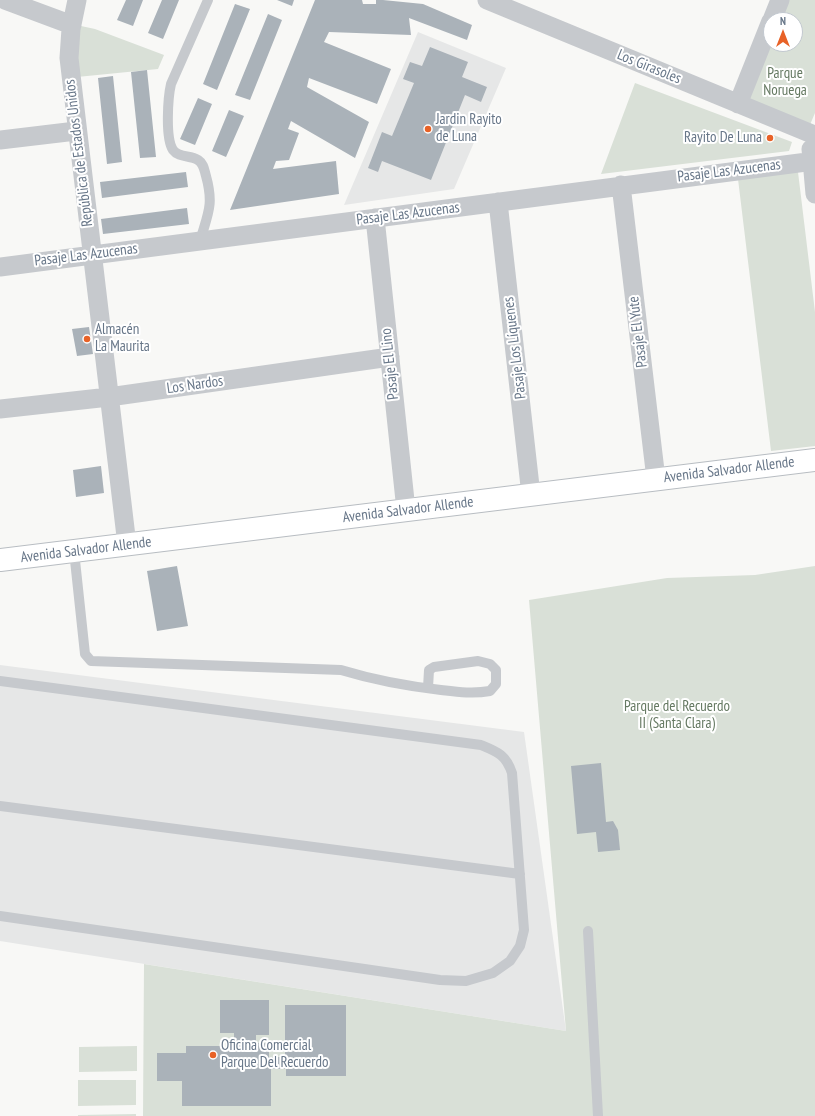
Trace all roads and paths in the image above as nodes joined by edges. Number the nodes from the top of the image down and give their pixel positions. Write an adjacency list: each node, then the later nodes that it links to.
1 (5, 0): 7 (street)
2 (77, 0): 7 (street, República de Estados Unidos)
3 (208, 0): 18 (lane)
4 (487, 0): 9 (street, Los Girasoles)
5 (780, 0): 6 (street)
6 (775, 12)
7 (72, 25): 11 (street, República de Estados Unidos)
8 (763, 41): 9 (street)
9 (738, 104): 10 (street, Los Girasoles)
10 (813, 130): 13 (street)
11 (76, 131): 12 (street); 19 (street, República de Estados Unidos)
12 (0, 140)
13 (813, 161): 14 (street, Pasaje Las Azucenas); 15 (street)
14 (621, 185): 16 (street, Pasaje Las Azucenas); 25 (street, Pasaje El Yute)
15 (815, 194)
16 (498, 202): 17 (street, Pasaje Las Azucenas); 26 (street, Pasaje Los Líquenes)
17 (375, 218): 18 (street, Pasaje Las Azucenas); 21 (street, Pasaje El Lino)
18 (200, 241): 19 (street, Pasaje Las Azucenas)
19 (91, 255): 20 (street, Pasaje Las Azucenas); 22 (street, República de Estados Unidos)
20 (0, 267)
21 (390, 357): 22 (street, Los Nardos); 27 (street, Pasaje El Lino)
22 (109, 397): 23 (street, Los Nardos); 28 (street, República de Estados Unidos)
23 (0, 409)
24 (815, 460): 25 (street, Avenida Salvador Allende)
25 (656, 479): 26 (street, Avenida Salvador Allende)
26 (532, 495): 27 (street, Avenida Salvador Allende)
27 (406, 510): 28 (street, Avenida Salvador Allende)
28 (127, 545): 29 (street, Avenida Salvador Allende)
29 (74, 551): 30 (street, Avenida Salvador Allende); 32 (lane)
30 (0, 560)
31 (0, 681): 34 (lane)
32 (428, 688): 32 (lane)
33 (0, 806): 34 (lane)
34 (520, 874): 35 (lane)
35 (0, 916)
36 (588, 931): 37 (lane)
37 (598, 1116)

